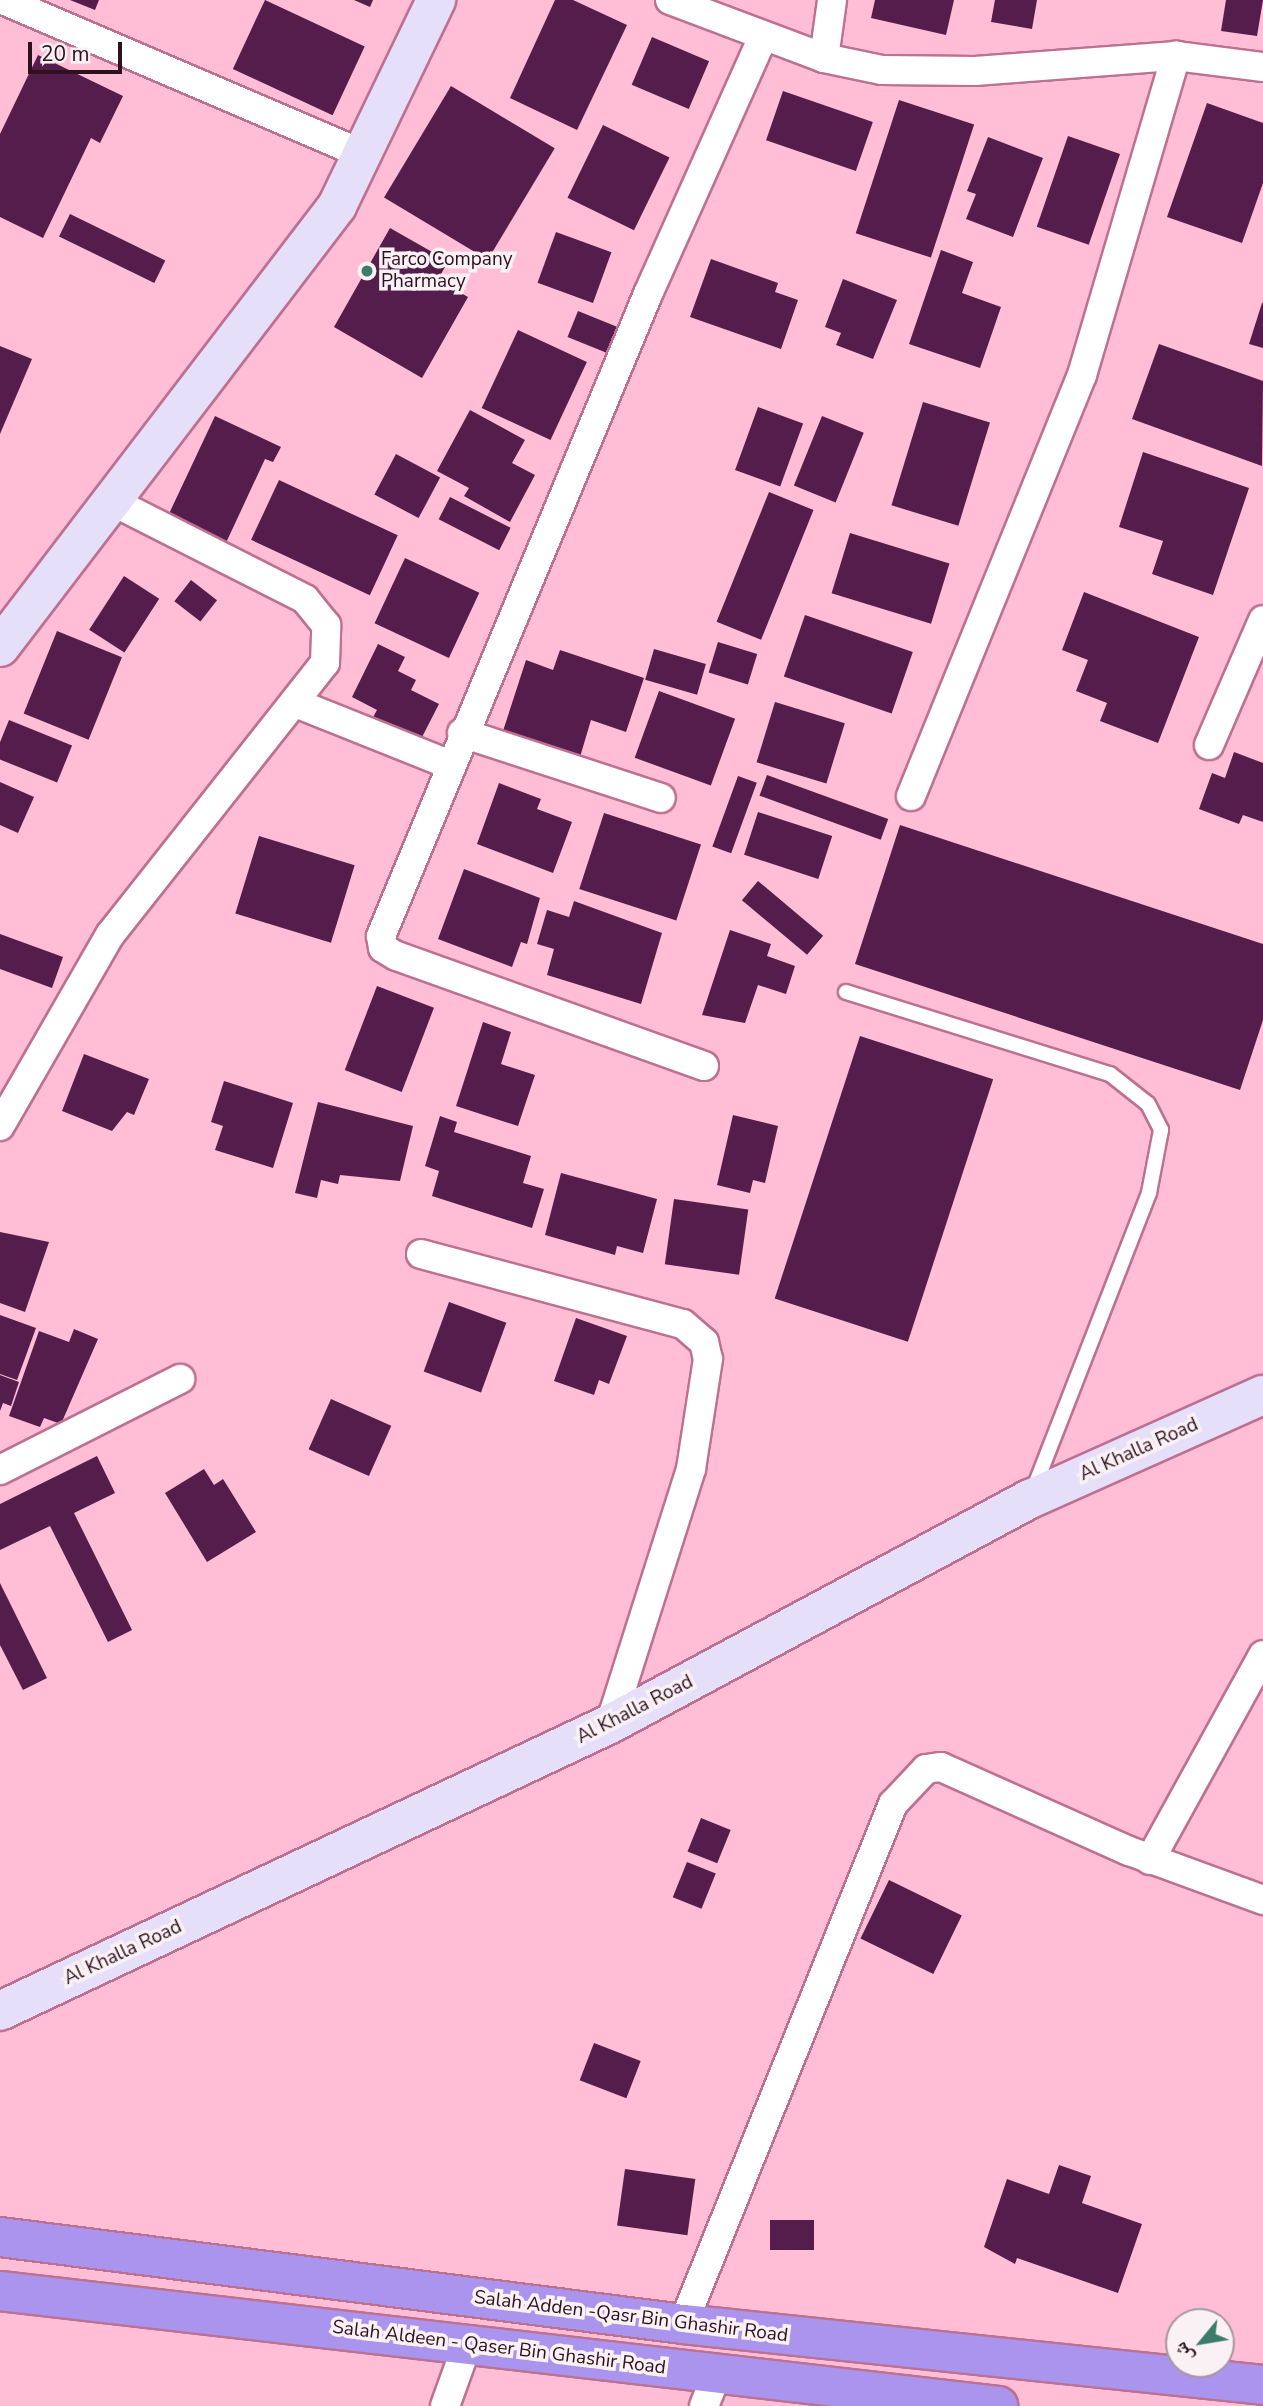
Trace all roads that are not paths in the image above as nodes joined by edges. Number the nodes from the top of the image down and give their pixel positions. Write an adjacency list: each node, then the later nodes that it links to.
1 (3, 0): 9 (street)
2 (436, 0): 9 (street)
3 (670, 0): 5 (street)
4 (832, 0): 7 (street)
5 (763, 37): 7 (street); 14 (street)
6 (1176, 56): 7 (street); 8 (street); 17 (street)
7 (824, 58)
8 (1263, 67)
9 (362, 154): 10 (street)
10 (114, 502): 12 (street); 13 (street)
11 (1263, 620): 15 (street)
12 (0, 647)
13 (298, 704): 16 (street); 21 (street)
14 (462, 733): 16 (street); 18 (street)
15 (1209, 745)
16 (448, 764): 20 (street)
17 (911, 796)
18 (661, 799)
19 (846, 992): 26 (lane)
20 (704, 1066)
21 (0, 1126)
22 (421, 1254): 28 (street)
23 (180, 1379): 25 (street)
24 (1263, 1395): 26 (street, Al Khalla Road)
25 (0, 1470)
26 (1030, 1499): 28 (street, Al Khalla Road)
27 (1263, 1655): 29 (street)
28 (610, 1724): 31 (street, Al Khalla Road)
29 (1150, 1860): 30 (street); 34 (street)
30 (1263, 1900)
31 (0, 2011)
32 (0, 2237): 34 (highway, Salah Adden -Qasr Bin Ghashir Road)
33 (0, 2291): 35 (highway, Salah Aldeen - Qaser Bin Ghashir Road)
34 (683, 2325): 36 (highway, Salah Adden -Qasr Bin Ghashir Road)
35 (467, 2345): 37 (highway, Salah Aldeen - Qaser Bin Ghashir Road); 38 (street)
36 (1263, 2385)
37 (711, 2390): 39 (highway, Salah Aldeen - Qaser Bin Ghashir Road)
38 (445, 2406)
39 (989, 2406)

